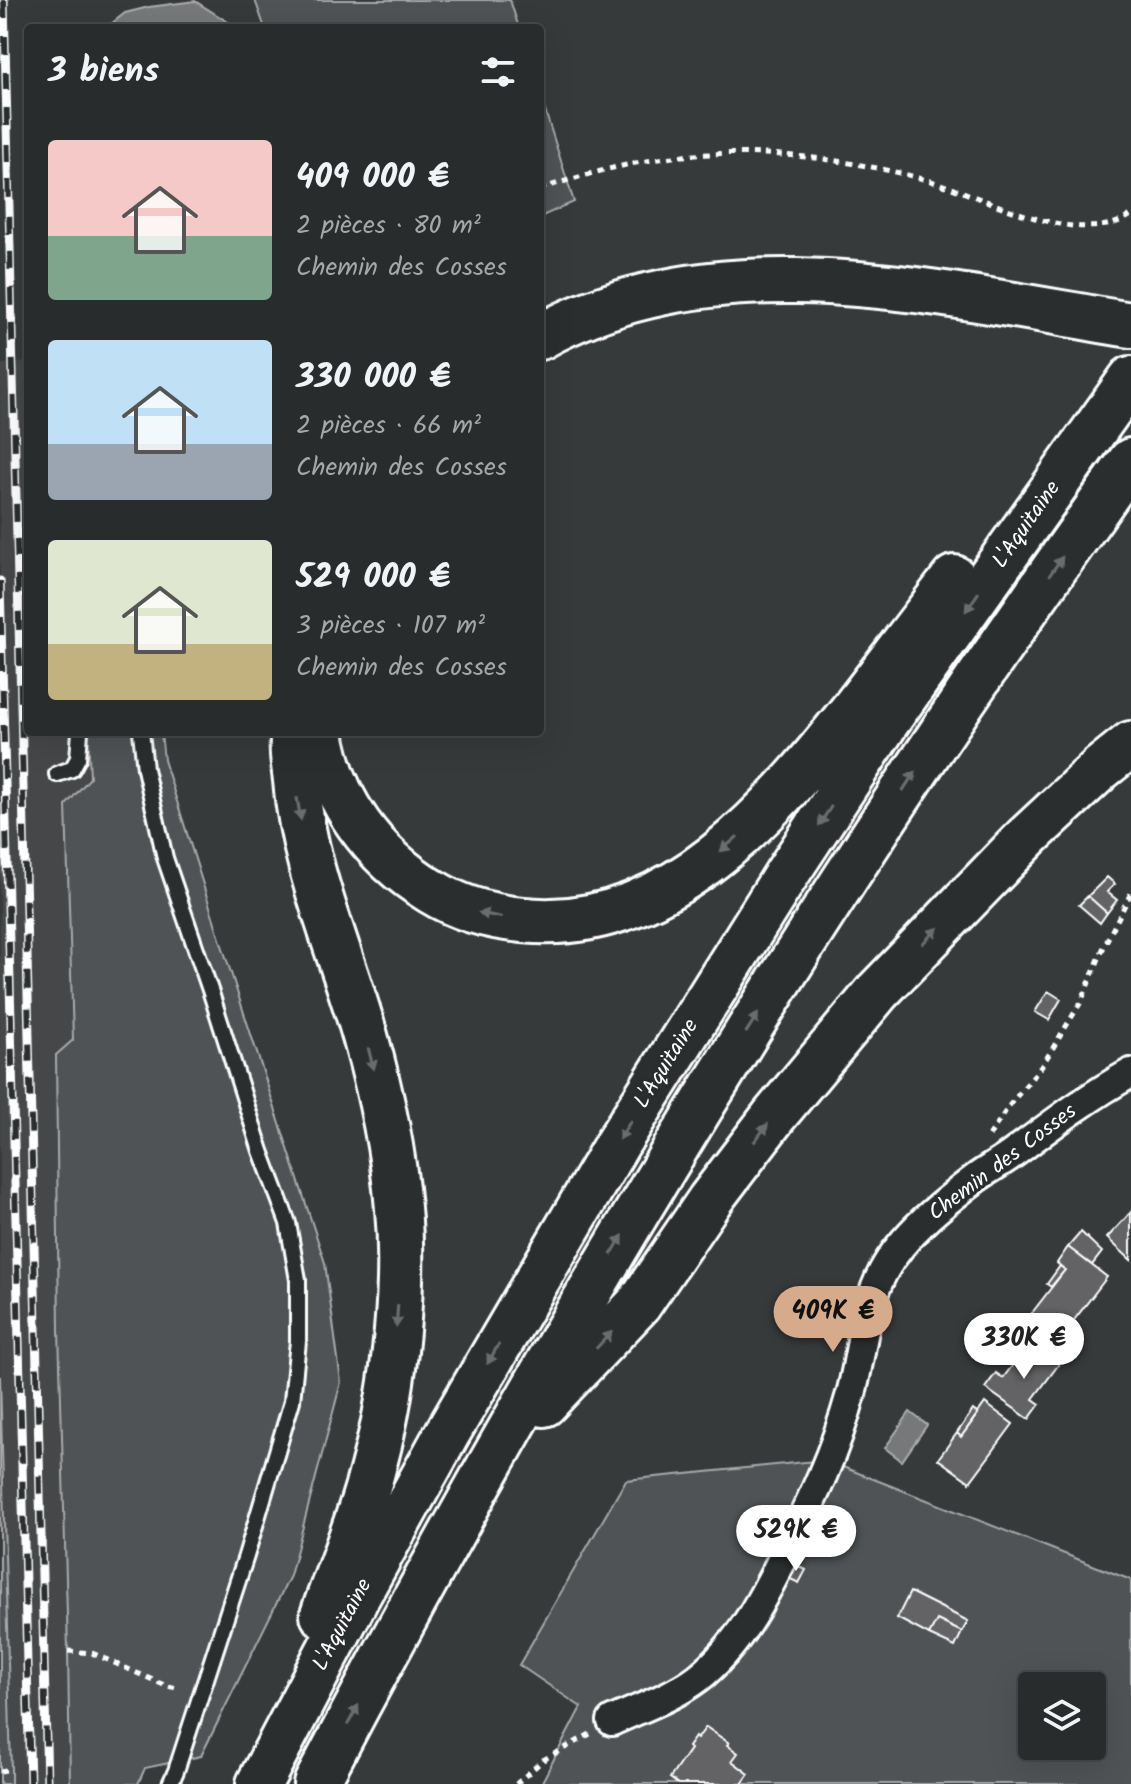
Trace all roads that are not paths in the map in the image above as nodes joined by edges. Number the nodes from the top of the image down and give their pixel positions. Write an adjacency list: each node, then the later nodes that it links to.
1 (1131, 325): 2 (highway)
2 (544, 335)
3 (1131, 348): 9 (highway, one-way to 9)
4 (1131, 379): 15 (highway, L'Aquitaine, one-way to 15)
5 (1131, 461): 13 (highway, one-way to 5)
6 (80, 736): 11 (lane)
7 (141, 736): 16 (lane)
8 (293, 736): 15 (highway, one-way to 15)
9 (322, 736)
10 (1131, 744): 13 (highway, one-way to 10)
11 (57, 774)
12 (1131, 1073): 14 (street, Chemin des Cosses)
13 (493, 1458): 17 (highway, one-way to 13)
14 (612, 1721)
15 (265, 1772)
16 (170, 1784)
17 (316, 1784)

